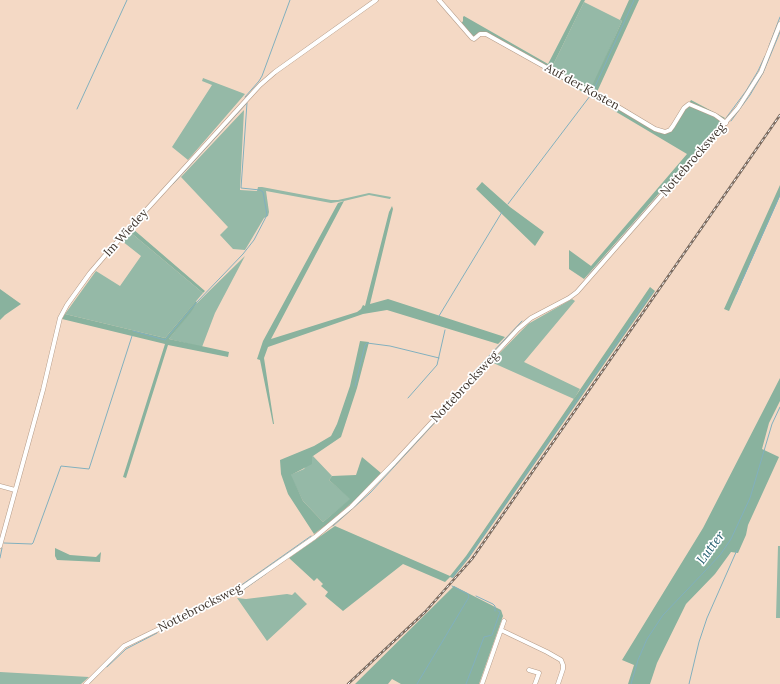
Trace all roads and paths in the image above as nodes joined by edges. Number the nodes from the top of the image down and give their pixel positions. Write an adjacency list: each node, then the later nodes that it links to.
1 (376, 0): 6 (street, Im Wiedey)
2 (440, 0): 4 (street, Auf der Kosten)
3 (780, 24): 4 (street, Nottebrocksweg)
4 (726, 123): 11 (street, Nottebrocksweg)
5 (0, 486): 6 (street)
6 (15, 490): 7 (street, Im Wiedey)
7 (0, 546)
8 (504, 621): 9 (street)
9 (501, 630): 12 (street); 14 (street)
10 (530, 670): 13 (street)
11 (86, 684)
12 (482, 684)
13 (535, 684)
14 (558, 684)

